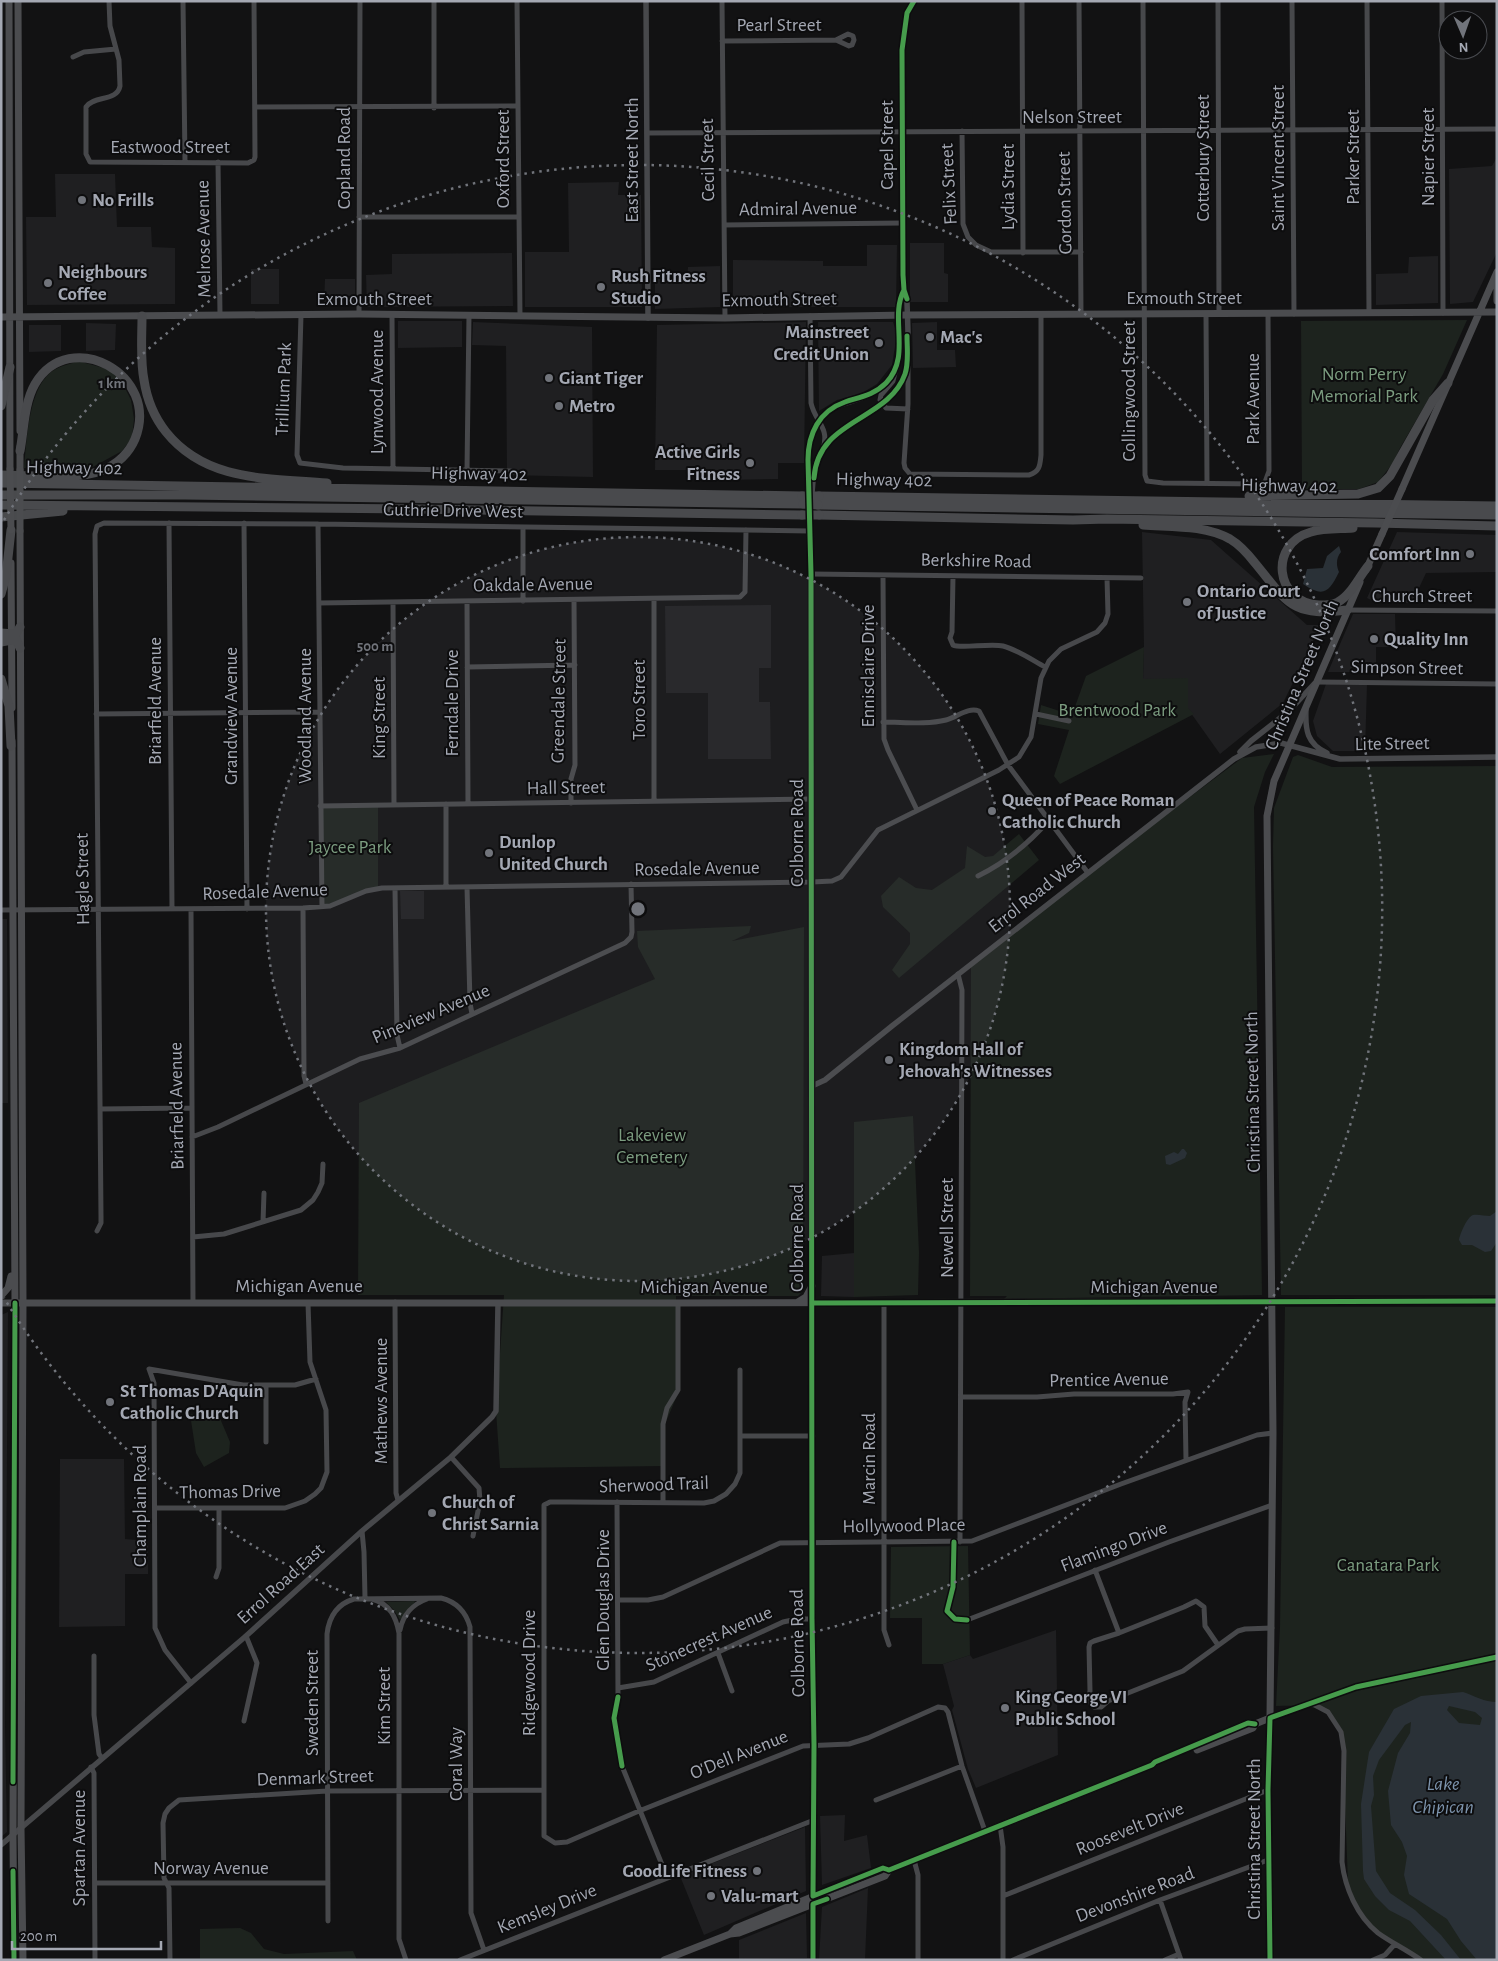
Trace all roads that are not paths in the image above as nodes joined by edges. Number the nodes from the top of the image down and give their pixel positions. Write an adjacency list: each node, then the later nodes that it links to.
1 (9, 1): 70 (main road)
2 (18, 1): 71 (main road)
3 (109, 1): 21 (street)
4 (184, 1): 39 (street)
5 (254, 1): 24 (street)
6 (360, 1): 25 (street, Copland Road)
7 (434, 1): 26 (street)
8 (517, 1): 23 (street, Oxford Street)
9 (646, 1): 38 (street, East Street North)
10 (722, 1): 20 (street, Cecil Street)
11 (914, 1): 34 (street, Capel Street)
12 (1022, 1): 36 (street, Lydia Street)
13 (1079, 1): 31 (street, Gordon Street)
14 (1143, 1): 37 (street, Collingwood Street)
15 (1218, 1): 28 (street, Cotterbury Street)
16 (1292, 1): 32 (street, Saint Vincent Street)
17 (1367, 1): 29 (street, Parker Street)
18 (1442, 1): 30 (street, Napier Street)
19 (836, 40): 20 (street, Pearl Street)
20 (722, 41): 33 (street, Cecil Street)
21 (116, 49): 22 (street); 39 (street, Eastwood Street)
22 (73, 56)
23 (518, 106): 26 (street); 42 (street, Oxford Street)
24 (255, 107): 25 (street); 40 (street, Eastwood Street)
25 (359, 107): 26 (street); 41 (street, Copland Road)
26 (434, 108)
27 (1497, 129): 30 (street, Nelson Street)
28 (1218, 130): 32 (street, Nelson Street); 37 (street, Nelson Street); 58 (street, Cotterbury Street)
29 (1368, 130): 30 (street, Nelson Street); 32 (street, Nelson Street); 61 (street, Parker Street)
30 (1442, 130): 52 (street, Napier Street)
31 (1079, 131): 36 (street, Nelson Street); 37 (street, Nelson Street); 45 (street, Gordon Street)
32 (1293, 131): 60 (street, Saint Vincent Street)
33 (722, 132): 34 (street, Nelson Street); 38 (street, Nelson Street); 44 (street, Cecil Street)
34 (902, 132): 35 (street, Nelson Street); 43 (street, Capel Street)
35 (962, 132): 36 (street, Nelson Street); 46 (street, Felix Street)
36 (1022, 132): 46 (street, Lydia Street)
37 (1143, 132): 56 (street, Collingwood Street)
38 (646, 133): 72 (street, East Street North)
39 (185, 162): 40 (street, Eastwood Street)
40 (218, 162): 62 (street, Melrose Avenue)
41 (359, 217): 42 (street); 53 (street, Copland Road)
42 (518, 217): 68 (street, Oxford Street)
43 (903, 223): 44 (street, Admiral Avenue); 65 (street, Capel Street)
44 (724, 225): 73 (street, Cecil Street)
45 (1081, 252): 46 (street, Felix Street); 55 (street, Gordon Street)
46 (1023, 253)
47 (1497, 272): 50 (main road, Christina Street North)
48 (1497, 285): 49 (main road)
49 (1497, 301)
50 (1479, 312): 51 (main road, Exmouth Street); 52 (main road, Exmouth Street); 77 (main road, Christina Street North)
51 (1497, 312)
52 (1443, 313): 61 (main road, Exmouth Street)
53 (359, 314): 63 (main road, Exmouth Street); 67 (main road, Exmouth Street)
54 (1041, 314): 55 (main road, Exmouth Street); 65 (main road, Exmouth Street); 81 (street, Capel Street)
55 (1081, 314): 56 (main road, Exmouth Street)
56 (1144, 314): 57 (main road, Exmouth Street); 91 (street, Collingwood Street)
57 (1206, 314): 58 (main road, Exmouth Street); 91 (street)
58 (1219, 314): 59 (main road, Exmouth Street)
59 (1268, 314): 60 (main road, Exmouth Street); 91 (street, Park Avenue)
60 (1294, 314): 61 (main road, Exmouth Street)
61 (1369, 314)
62 (220, 315): 66 (main road, Exmouth Street); 67 (main road, Exmouth Street)
63 (392, 315): 64 (main road, Exmouth Street); 86 (street, Lynwood Avenue)
64 (469, 315): 68 (main road, Exmouth Street); 87 (street)
65 (903, 315): 69 (main road, Exmouth Street); 74 (street, Capel Street); 75 (street, Capel Street)
66 (142, 316): 71 (main road, Exmouth Street); 92 (highway)
67 (301, 316): 86 (street, Trillium Park)
68 (520, 316): 72 (main road, Exmouth Street)
69 (810, 316): 73 (main road, Exmouth Street); 78 (street, Colborne Road)
70 (5, 317): 71 (main road, Exmouth Street); 76 (main road)
71 (19, 318): 85 (main road)
72 (648, 318): 73 (main road, Exmouth Street)
73 (725, 318)
74 (898, 360): 79 (street, Capel Street); 82 (street, Capel Street)
75 (908, 364): 79 (street, Capel Street); 81 (street, Capel Street)
76 (10, 367): 80 (highway); 113 (main road, bridge)
77 (1448, 383): 94 (highway); 116 (main road, Christina Street North, bridge)
78 (811, 403): 82 (street, Colborne Road); 83 (street)
79 (881, 404): 81 (street); 84 (street, Capel Street)
80 (1, 406)
81 (908, 409)
82 (819, 421): 83 (street, Colborne Road); 84 (street, Colborne Road)
83 (812, 433): 101 (street, Colborne Road)
84 (823, 450): 101 (street, Colborne Road)
85 (20, 451): 89 (highway); 113 (main road, bridge)
86 (393, 469): 87 (street)
87 (467, 470): 88 (street)
88 (511, 471)
89 (1, 475)
90 (1, 483): 92 (highway, Highway 402)
91 (1207, 483)
92 (484, 491): 101 (highway, Highway 402)
93 (1, 495): 101 (highway)
94 (1044, 499): 97 (highway, Highway 402); 101 (highway, Highway 402)
95 (1, 500): 101 (highway, Highway 402)
96 (1497, 500): 97 (highway)
97 (1358, 504): 99 (highway, Highway 402)
98 (1, 505): 100 (highway)
99 (1497, 506)
100 (117, 507): 101 (highway); 103 (highway)
101 (811, 507): 102 (highway); 104 (highway); 105 (highway, Highway 402); 115 (street, Colborne Road)
102 (1497, 515)
103 (1, 517)
104 (1073, 520): 109 (highway); 129 (highway)
105 (1497, 520)
106 (169, 523): 107 (street, Guthrie Drive West); 110 (street, Guthrie Drive West); 144 (street, Briarfield Avenue)
107 (244, 523): 108 (street, Guthrie Drive West); 145 (street, Grandview Avenue)
108 (318, 524): 112 (street, Guthrie Drive West); 128 (street, Woodland Avenue)
109 (1404, 525): 111 (highway); 116 (highway)
110 (97, 526): 146 (street, Hagle Street)
111 (1497, 526)
112 (523, 527): 114 (street, Guthrie Drive West); 126 (street)
113 (15, 530): 122 (highway); 131 (main road); 133 (main road)
114 (746, 530): 115 (street, Guthrie Drive West); 123 (street, Oakdale Avenue)
115 (810, 531): 117 (street, Colborne Road)
116 (1368, 566): 129 (main road, Christina Street North)
117 (811, 574): 118 (street, Berkshire Road); 156 (street, Colborne Road)
118 (883, 575): 119 (street, Berkshire Road); 149 (street, Ennisclaire Drive)
119 (953, 576): 120 (street, Berkshire Road); 138 (street)
120 (1108, 578): 121 (street, Berkshire Road); 138 (street, Rosedale Avenue)
121 (1141, 578)
122 (1, 594)
123 (654, 599): 124 (street, Oakdale Avenue); 157 (street, Toro Street)
124 (574, 600): 126 (street, Oakdale Avenue); 136 (street, Greendale Street)
125 (466, 601): 126 (street, Oakdale Avenue); 127 (street, Oakdale Avenue); 137 (street, Ferndale Drive)
126 (523, 601)
127 (393, 602): 128 (street, Oakdale Avenue); 161 (street, King Street)
128 (319, 603): 143 (street, Woodland Avenue)
129 (1347, 610): 130 (street, Church Street); 140 (main road, Christina Street North)
130 (1497, 611)
131 (20, 627): 133 (highway); 135 (main road)
132 (1, 633): 133 (highway)
133 (12, 636): 134 (highway); 135 (highway); 151 (main road)
134 (1, 642)
135 (20, 648): 179 (main road)
136 (575, 665): 137 (street); 158 (street, Greendale Street)
137 (467, 667): 160 (street, Ferndale Drive)
138 (1046, 667): 147 (street, Rosedale Avenue)
139 (1, 679): 151 (highway)
140 (1317, 682): 141 (street, Simpson Street); 142 (main road, Christina Street North); 153 (street)
141 (1497, 684)
142 (1306, 707): 150 (main road, Christina Street North); 154 (street)
143 (320, 712): 145 (street); 162 (street, Woodland Avenue)
144 (170, 713): 145 (street); 146 (street); 175 (street, Briarfield Avenue)
145 (246, 713): 173 (street, Grandview Avenue)
146 (96, 714): 180 (street, Hagle Street)
147 (1036, 714): 148 (street); 155 (street, Rosedale Avenue)
148 (1069, 721)
149 (883, 722): 155 (street); 163 (street, Ennisclaire Drive)
150 (1290, 744): 153 (street, Errol Road West); 154 (street, Lite Street); 202 (main road, Christina Street North)
151 (12, 746): 178 (main road)
152 (1497, 757): 154 (street, Lite Street)
153 (1234, 759): 165 (street, Errol Road West)
154 (1348, 759)
155 (1008, 765): 163 (street, Rosedale Avenue); 164 (street)
156 (811, 799): 157 (street, Hall Street); 167 (street, Colborne Road)
157 (654, 802): 158 (street, Hall Street)
158 (571, 803): 160 (street, Hall Street)
159 (446, 804): 160 (street, Hall Street); 161 (street, Hall Street); 170 (street)
160 (468, 804)
161 (394, 805): 162 (street, Hall Street)
162 (320, 806): 172 (street, Woodland Avenue)
163 (917, 810): 167 (street, Rosedale Avenue)
164 (1049, 820): 165 (street); 166 (street)
165 (1088, 873): 181 (street, Errol Road West)
166 (978, 876)
167 (812, 882): 168 (street, Rosedale Avenue); 185 (street, Colborne Road)
168 (631, 884): 169 (street, Rosedale Avenue); 182 (street, Pineview Avenue)
169 (467, 886): 170 (street, Rosedale Avenue); 182 (street)
170 (446, 887): 171 (street, Rosedale Avenue)
171 (395, 888): 172 (street, Rosedale Avenue); 183 (street)
172 (322, 907): 174 (street, Rosedale Avenue)
173 (247, 908): 174 (street, Rosedale Avenue); 176 (street, Rosedale Avenue)
174 (303, 908): 184 (street)
175 (172, 909): 176 (street, Rosedale Avenue); 180 (street, Rosedale Avenue)
176 (191, 909): 186 (street, Briarfield Avenue)
177 (1, 910): 178 (street, Rosedale Avenue)
178 (13, 910): 179 (street, Rosedale Avenue); 194 (main road)
179 (22, 910): 180 (street, Rosedale Avenue); 204 (main road)
180 (98, 910): 187 (street, Hagle Street)
181 (958, 974): 185 (street, Errol Road West); 201 (street, Newell Street)
182 (472, 1014): 183 (street, Pineview Avenue)
183 (400, 1048): 184 (street, Pineview Avenue)
184 (306, 1084): 188 (street, Pineview Avenue)
185 (812, 1086): 195 (street, Colborne Road)
186 (191, 1108): 187 (street); 188 (street, Briarfield Avenue)
187 (100, 1109): 192 (street, Hagle Street)
188 (192, 1137): 193 (street, Briarfield Avenue)
189 (323, 1164): 191 (street)
190 (264, 1192): 191 (street)
191 (263, 1222): 193 (street)
192 (97, 1231)
193 (193, 1237): 205 (street, Briarfield Avenue)
194 (14, 1256): 196 (main road); 204 (main road)
195 (812, 1286): 199 (main road); 208 (street, Colborne Road)
196 (1, 1296)
197 (1497, 1301): 202 (main road, Michigan Avenue)
198 (395, 1302): 206 (main road, Michigan Avenue); 209 (main road, Michigan Avenue); 220 (street, Mathews Avenue)
199 (795, 1302): 207 (main road, Michigan Avenue); 208 (main road, Michigan Avenue)
200 (884, 1302): 201 (main road, Michigan Avenue); 208 (main road, Michigan Avenue); 229 (street, Marcin Road)
201 (962, 1302): 202 (main road, Michigan Avenue); 213 (street, Newell Street)
202 (1272, 1302): 214 (main road, Christina Street North)
203 (1, 1303): 204 (main road, Michigan Avenue)
204 (19, 1303): 205 (main road, Michigan Avenue); 269 (main road); 271 (main road)
205 (193, 1303): 206 (main road, Michigan Avenue)
206 (308, 1303): 211 (street, Thomas Drive)
207 (678, 1303): 209 (main road, Michigan Avenue); 222 (street)
208 (812, 1303): 216 (street, Colborne Road)
209 (498, 1304): 218 (street, Errol Road East)
210 (740, 1370): 215 (street, Sherwood Trail)
211 (316, 1379): 212 (street, Champlain Road); 226 (street, Thomas Drive)
212 (266, 1385): 217 (street); 225 (street, Champlain Road)
213 (962, 1397): 219 (street, Prentice Avenue); 230 (street, Newell Street)
214 (1273, 1432): 219 (street, Hollywood Place); 224 (main road, Christina Street North)
215 (740, 1436): 216 (street); 222 (street, Sherwood Trail)
216 (813, 1436): 231 (street, Colborne Road)
217 (266, 1442)
218 (451, 1458): 220 (street, Errol Road East); 228 (street)
219 (1186, 1460): 230 (street, Hollywood Place)
220 (398, 1500): 227 (street, Errol Road East)
221 (617, 1502): 222 (street, Sherwood Trail); 223 (street, Sherwood Trail); 236 (street, Glen Douglas Drive)
222 (663, 1502)
223 (544, 1505): 262 (street, Ridgewood Drive)
224 (1272, 1505): 232 (street, Flamingo Drive); 239 (main road, Christina Street North)
225 (155, 1508): 226 (street, Thomas Drive); 248 (street, Champlain Road)
226 (219, 1508): 233 (street)
227 (362, 1531): 234 (street); 242 (street, Errol Road East)
228 (473, 1536)
229 (884, 1542): 230 (street, Hollywood Place); 231 (street, Hollywood Place); 244 (street, Marcin Road)
230 (960, 1542)
231 (812, 1543): 236 (street, Hollywood Place); 237 (street, Colborne Road)
232 (1095, 1570): 238 (street, Flamingo Drive); 241 (street)
233 (216, 1577)
234 (365, 1598): 235 (street, Coral Way); 240 (street, Kim Street); 264 (street, Sweden Street)
235 (432, 1598): 240 (street); 261 (street, Coral Way)
236 (618, 1600): 249 (street, Glen Douglas Drive)
237 (812, 1619): 245 (street, Stonecrest Avenue); 255 (street, Colborne Road)
238 (967, 1620)
239 (1272, 1628): 243 (street); 253 (main road, Christina Street North)
240 (399, 1633): 260 (street, Kim Street)
241 (1119, 1633): 243 (street); 243 (street)
242 (246, 1636): 248 (street, Errol Road East); 254 (street)
243 (1218, 1645)
244 (889, 1646)
245 (718, 1653): 249 (street, Stonecrest Avenue); 250 (street)
246 (94, 1656): 256 (street)
247 (1497, 1657): 252 (street)
248 (191, 1683): 256 (street, Errol Road East)
249 (618, 1688): 251 (street, Glen Douglas Drive)
250 (732, 1691)
251 (618, 1697)
252 (1311, 1703): 253 (street); 284 (street)
253 (1270, 1718): 263 (street, Christina Street North); 268 (main road)
254 (244, 1721)
255 (814, 1745): 258 (street, O'Dell Avenue); 266 (street, O'Dell Avenue); 267 (street, Colborne Road)
256 (102, 1758): 259 (street, Errol Road East)
257 (622, 1766): 266 (street)
258 (962, 1766): 265 (street); 270 (street)
259 (91, 1767): 269 (street, Errol Road East); 277 (street, Spartan Avenue)
260 (400, 1790): 261 (street, Denmark Street); 264 (street, Denmark Street); 292 (street, Kim Street)
261 (471, 1790): 262 (street, Denmark Street); 285 (street, Coral Way)
262 (544, 1790): 272 (street, Ridgewood Drive)
263 (1268, 1790): 275 (street, Christina Street North); 280 (street, Roosevelt Drive)
264 (328, 1791): 278 (street, Denmark Street); 279 (street, Sweden Street)
265 (876, 1800)
266 (639, 1810): 272 (street, O'Dell Avenue); 276 (street)
267 (814, 1820): 276 (street, Kemsley Drive); 281 (street, Colborne Road)
268 (1000, 1825): 270 (main road); 280 (street)
269 (21, 1828): 271 (street, Errol Road East); 289 (main road)
270 (985, 1831): 274 (main road)
271 (12, 1836): 273 (street, Errol Road East); 288 (main road)
272 (547, 1839)
273 (1, 1845)
274 (914, 1860): 281 (main road); 296 (street)
275 (1268, 1860): 282 (street, Devonshire Road); 300 (street, Christina Street North)
276 (667, 1877): 285 (street, Kemsley Drive)
277 (95, 1883): 278 (street, Norway Avenue); 290 (street, Spartan Avenue)
278 (168, 1883): 279 (street, Norway Avenue); 291 (street)
279 (328, 1883): 283 (street, Sweden Street)
280 (1003, 1896): 297 (street)
281 (813, 1900): 294 (main road); 295 (street, Colborne Road)
282 (1160, 1900): 286 (street); 298 (street, Devonshire Road)
283 (328, 1921)
284 (1395, 1944): 287 (street); 301 (street)
285 (484, 1950): 293 (street, Kemsley Drive)
286 (1180, 1957): 299 (street)
287 (1418, 1959)
288 (14, 1960)
289 (23, 1960)
290 (95, 1960)
291 (170, 1960)
292 (406, 1960)
293 (460, 1960)
294 (664, 1960)
295 (813, 1960)
296 (918, 1960)
297 (1003, 1960)
298 (1013, 1960)
299 (1166, 1960)
300 (1270, 1960)
301 (1373, 1960)

